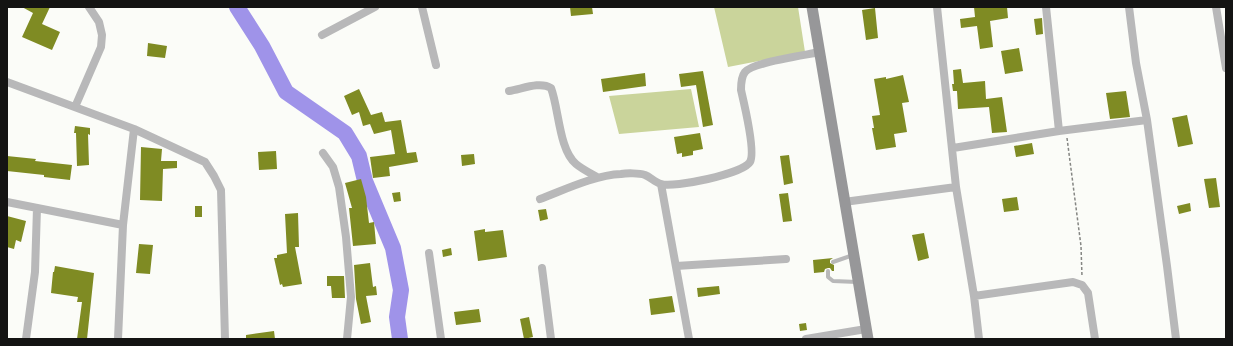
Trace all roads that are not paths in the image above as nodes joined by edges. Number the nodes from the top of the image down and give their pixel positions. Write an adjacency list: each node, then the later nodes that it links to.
1 (89, 7): 15 (street)
2 (375, 7): 9 (street)
3 (422, 7): 11 (street)
4 (812, 7): 10 (street)
5 (937, 7): 19 (street)
6 (1046, 7): 18 (street)
7 (1129, 7): 16 (street)
8 (1216, 7): 12 (street)
9 (322, 35)
10 (820, 52): 22 (street); 26 (street)
11 (436, 65)
12 (1226, 68)
13 (7, 82): 15 (street)
14 (509, 91): 21 (street)
15 (75, 107): 17 (street)
16 (1147, 120): 18 (street); 49 (street)
17 (134, 129): 28 (street); 41 (street)
18 (1062, 130): 19 (street)
19 (953, 148): 23 (street)
20 (323, 153): 42 (street)
21 (597, 178): 22 (street); 24 (street)
22 (661, 184): 33 (street)
23 (956, 187): 26 (street); 37 (street)
24 (540, 199)
25 (7, 202): 27 (street)
26 (844, 202): 30 (street)
27 (37, 208): 28 (street); 39 (street)
28 (123, 226): 40 (street)
29 (429, 253): 43 (street)
30 (853, 255): 32 (lane); 36 (street)
31 (786, 259): 33 (street)
32 (833, 262)
33 (676, 266): 45 (street)
34 (542, 268): 44 (street)
35 (828, 271): 36 (lane)
36 (858, 282): 38 (street)
37 (974, 296): 47 (street); 48 (street)
38 (867, 334): 46 (street)
39 (26, 339)
40 (118, 339)
41 (225, 339)
42 (347, 339)
43 (441, 339)
44 (551, 339)
45 (689, 339)
46 (806, 339)
47 (979, 339)
48 (1095, 339)
49 (1176, 339)

